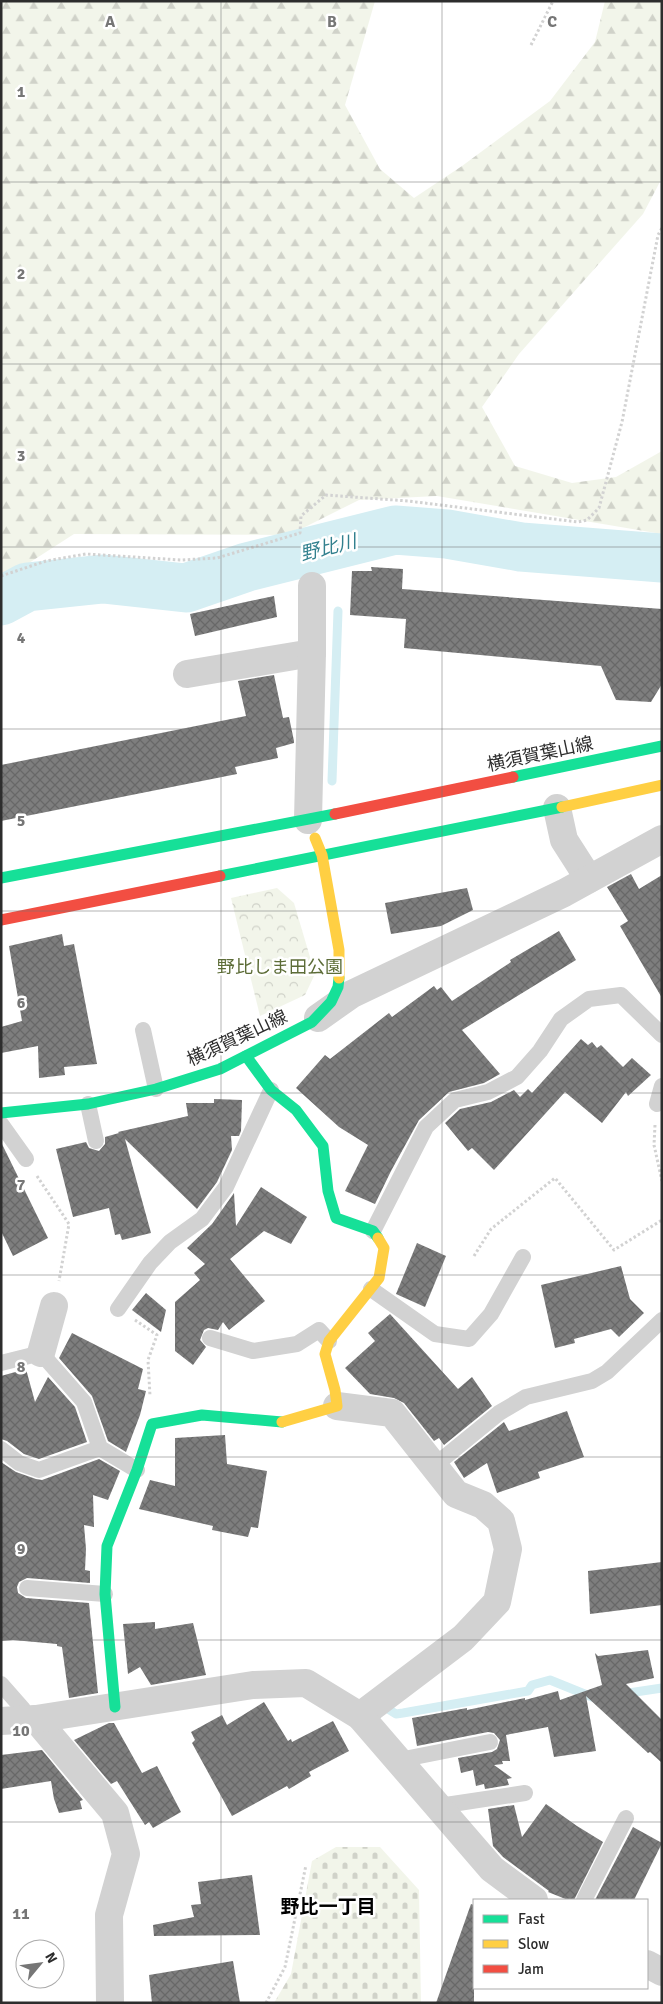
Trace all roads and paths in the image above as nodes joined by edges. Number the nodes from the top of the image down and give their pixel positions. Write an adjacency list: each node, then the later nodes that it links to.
1 (553, 1): 2 (path)
2 (532, 45)
3 (662, 228): 4 (path)
4 (1, 576)
5 (312, 586): 6 (street)
6 (312, 652): 7 (street); 11 (street)
7 (187, 674)
8 (659, 742): 11 (main road, 横須賀葉山線)
9 (662, 785): 10 (main road)
10 (557, 808): 13 (main road); 15 (street)
11 (308, 820): 13 (main road, 横須賀葉山線); 14 (main road, 横須賀葉山線)
12 (662, 839): 15 (street)
13 (322, 855): 16 (main road); 17 (main road, 横須賀葉山線)
14 (1, 878)
15 (589, 879): 17 (street)
16 (1, 920)
17 (312, 1022): 20 (main road, 横須賀葉山線)
18 (143, 1030): 22 (lane)
19 (662, 1036): 32 (lane)
20 (246, 1056): 22 (main road, 横須賀葉山線); 23 (main road)
21 (662, 1086): 25 (lane)
22 (156, 1089): 24 (main road, 横須賀葉山線)
23 (271, 1090): 32 (main road); 37 (lane)
24 (88, 1104): 26 (main road, 横須賀葉山線); 28 (lane)
25 (657, 1104): 30 (path)
26 (1, 1113)
27 (1, 1124): 29 (lane)
28 (96, 1141)
29 (26, 1159): 36 (path)
30 (662, 1181)
31 (662, 1220): 33 (path)
32 (373, 1230): 35 (main road)
33 (474, 1256)
34 (523, 1257): 35 (lane)
35 (371, 1289): 40 (main road)
36 (54, 1306): 41 (street)
37 (118, 1309): 44 (path)
38 (662, 1320): 47 (lane)
39 (210, 1338): 40 (lane)
40 (329, 1341): 43 (main road)
41 (42, 1353): 42 (lane); 45 (lane)
42 (1, 1363)
43 (337, 1406): 44 (main road); 47 (street)
44 (152, 1424): 48 (main road)
45 (100, 1448): 46 (lane); 48 (lane)
46 (1, 1449)
47 (434, 1466): 53 (street)
48 (137, 1470): 50 (main road)
49 (27, 1588): 50 (lane)
50 (105, 1594): 52 (main road)
51 (1, 1684): 54 (lane)
52 (115, 1707): 53 (street); 54 (street)
53 (360, 1716): 57 (street)
54 (32, 1720): 55 (street); 66 (street)
55 (1, 1721)
56 (490, 1742): 57 (lane)
57 (399, 1760): 59 (street)
58 (525, 1794): 59 (lane)
59 (439, 1806): 62 (street)
60 (626, 1818): 63 (lane)
61 (306, 1866): 67 (path)
62 (533, 1899)
63 (585, 1899)
64 (648, 1965): 65 (street)
65 (662, 1972)
66 (110, 2003)
67 (266, 2003)

